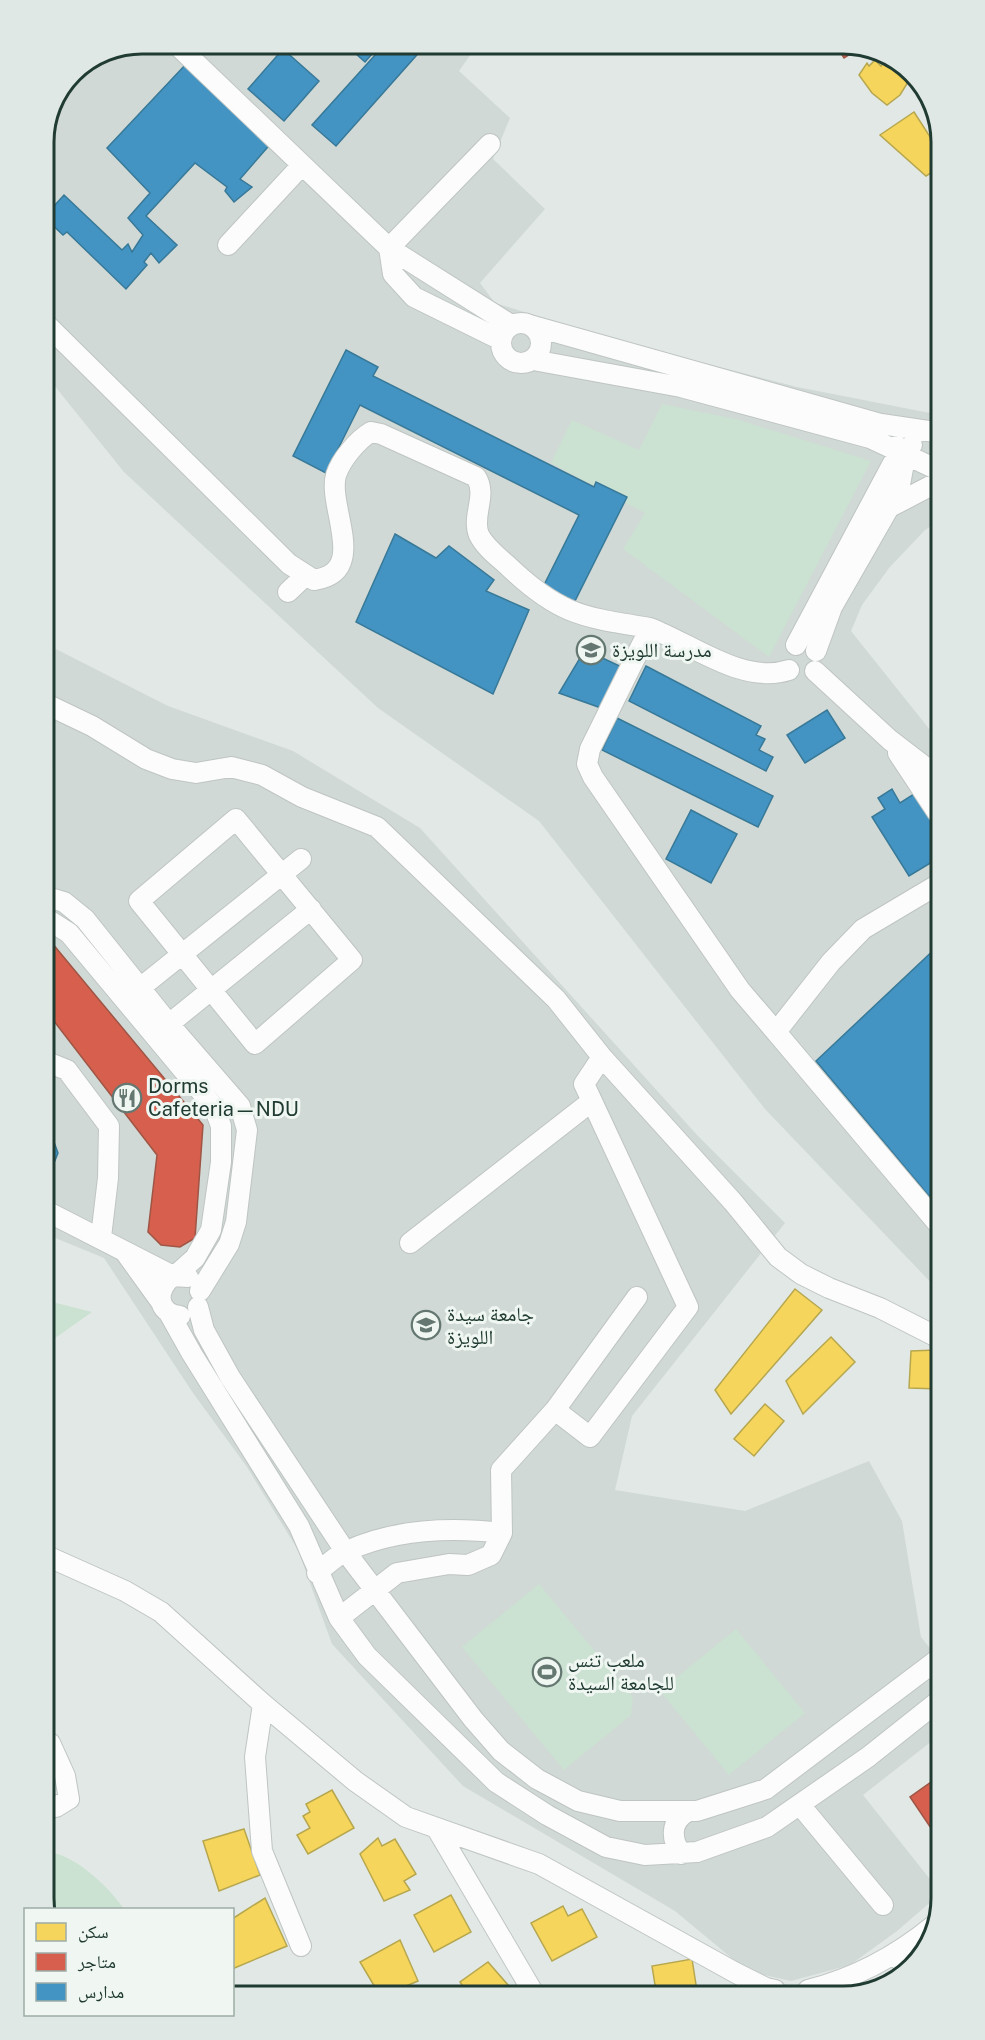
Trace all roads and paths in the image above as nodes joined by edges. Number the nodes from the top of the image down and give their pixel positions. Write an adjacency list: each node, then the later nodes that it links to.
1 (186, 54): 3 (street)
2 (490, 144): 5 (street)
3 (302, 165): 4 (street); 5 (street)
4 (228, 245)
5 (389, 248): 6 (street); 6 (street)
6 (514, 330): 8 (street); 8 (street); 9 (street)
7 (54, 332): 16 (street)
8 (533, 360): 12 (street)
9 (881, 424): 10 (street); 12 (street)
10 (931, 432)
11 (931, 433): 12 (street)
12 (901, 453): 13 (street); 15 (street); 19 (street)
13 (931, 467)
14 (931, 486): 15 (street)
15 (890, 507): 20 (street)
16 (306, 575): 17 (street); 18 (street)
17 (288, 592)
18 (650, 628): 21 (street); 37 (street)
19 (796, 645): 20 (street); 21 (street)
20 (816, 651): 22 (street)
21 (789, 670): 22 (street)
22 (815, 671): 24 (street)
23 (54, 708): 38 (street)
24 (890, 740): 25 (street); 26 (street)
25 (931, 771)
26 (931, 803)
27 (302, 859): 28 (street)
28 (281, 874): 31 (street); 33 (street); 33 (street)
29 (931, 889): 37 (street)
30 (54, 899): 34 (street)
31 (311, 909): 35 (street); 35 (street)
32 (54, 923): 46 (street)
33 (181, 954): 34 (street); 35 (street)
34 (140, 988): 36 (street)
35 (211, 990): 36 (street)
36 (169, 1024): 48 (street)
37 (776, 1032): 42 (street)
38 (602, 1057): 40 (street); 50 (street)
39 (54, 1065): 43 (street)
40 (592, 1101): 44 (street); 51 (street)
41 (54, 1215): 43 (street)
42 (931, 1216)
43 (101, 1237): 45 (street)
44 (410, 1243)
45 (122, 1247): 46 (street); 49 (street)
46 (175, 1275): 48 (street); 49 (street)
47 (637, 1297): 51 (street)
48 (199, 1299): 49 (street); 53 (street)
49 (165, 1308): 55 (street)
50 (931, 1334)
51 (555, 1410): 52 (street)
52 (502, 1533): 53 (street); 56 (street)
53 (345, 1551): 55 (street); 56 (street)
54 (54, 1559): 59 (street)
55 (317, 1573): 57 (street)
56 (375, 1592): 57 (street); 64 (street)
57 (339, 1618): 66 (street)
58 (931, 1664): 64 (street)
59 (263, 1704): 65 (street); 69 (street)
60 (931, 1707): 62 (street)
61 (54, 1752): 63 (street)
62 (800, 1805): 66 (street); 67 (street)
63 (54, 1807)
64 (687, 1812): 66 (street)
65 (437, 1829): 71 (street); 72 (street)
66 (681, 1854)
67 (883, 1905)
68 (920, 1940): 70 (street)
69 (301, 1946)
70 (901, 1961): 73 (street)
71 (529, 1986)
72 (762, 1986)
73 (821, 1986)

